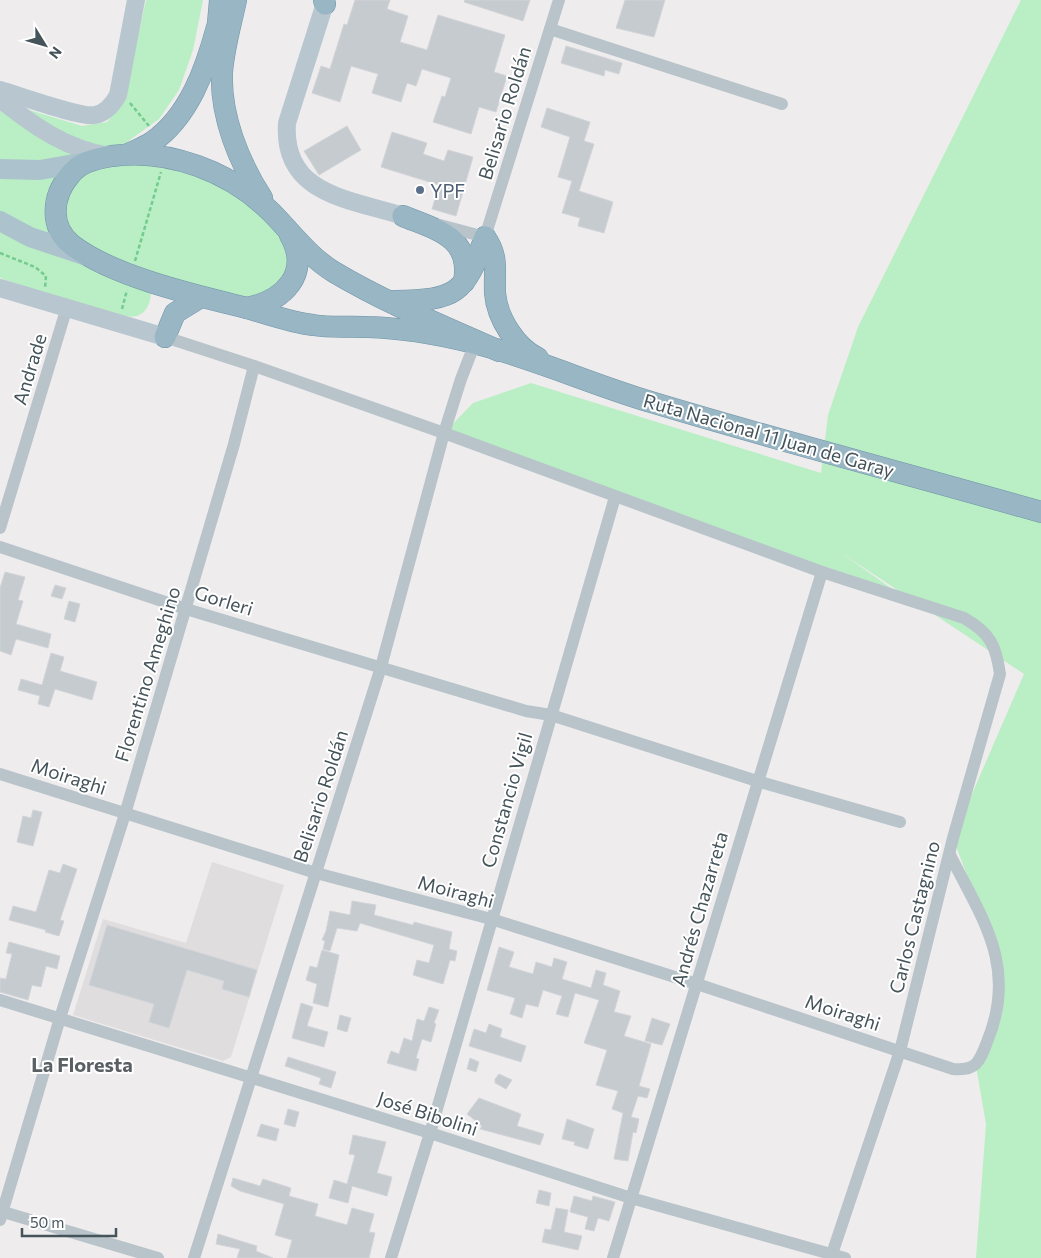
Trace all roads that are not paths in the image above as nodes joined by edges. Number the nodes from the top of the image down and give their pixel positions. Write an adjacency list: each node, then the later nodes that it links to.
1 (136, 0): 7 (main road)
2 (220, 0): 5 (highway)
3 (559, 0): 6 (street, Belisario Roldán)
4 (325, 1): 13 (main road)
5 (230, 8): 10 (highway, Ruta Nacional 11 Juan de Garay); 14 (highway, Ruta Nacional 11 Juan de Garay)
6 (550, 29): 9 (street); 16 (street, Belisario Roldán)
7 (0, 90)
8 (0, 99): 10 (main road)
9 (782, 104)
10 (119, 156): 11 (highway, Ruta Nacional 11 Juan de Garay); 14 (highway, Ruta Nacional 11 Juan de Garay)
11 (85, 162): 12 (main road); 17 (highway, Ruta Nacional 11 Juan de Garay)
12 (0, 169)
13 (403, 216): 16 (street); 18 (highway)
14 (279, 220): 22 (highway, Ruta Nacional 11 Juan de Garay); 24 (highway, Ruta Nacional 11 Juan de Garay)
15 (0, 221): 17 (main road)
16 (486, 237): 18 (highway); 30 (highway)
17 (91, 257): 19 (highway, Ruta Nacional 11 Juan de Garay)
18 (464, 282): 22 (highway)
19 (165, 286): 21 (highway, Ruta Nacional 11 Juan de Garay); 25 (highway)
20 (0, 288): 23 (main road)
21 (202, 297): 24 (highway, Ruta Nacional 11 Juan de Garay); 25 (highway)
22 (390, 301): 28 (highway, Ruta Nacional 11 Juan de Garay)
23 (67, 307): 26 (main road); 34 (street, Andrade)
24 (247, 308): 27 (highway, Ruta Nacional 11 Juan de Garay)
25 (175, 313): 26 (highway)
26 (165, 337): 29 (street)
27 (475, 343): 28 (highway, Ruta Nacional 11 Juan de Garay); 31 (street, Belisario Roldán)
28 (499, 351): 30 (highway, Ruta Nacional 11 Juan de Garay)
29 (254, 366): 31 (street); 37 (street, Florentino Ameghino)
30 (570, 374): 33 (highway, Ruta Nacional 11 Juan de Garay)
31 (444, 433): 32 (street); 38 (street, Belisario Roldán)
32 (615, 497): 36 (street); 39 (street, Constancio Vigil)
33 (1041, 512)
34 (0, 528)
35 (0, 547): 37 (street, Gorleri)
36 (822, 572): 41 (street, Andrés Chazarreta); 44 (street, Carlos Castagnino)
37 (186, 608): 38 (street, Gorleri); 42 (street, Florentino Ameghino)
38 (381, 667): 39 (street, Gorleri); 45 (street, Belisario Roldán)
39 (551, 715): 41 (street, Gorleri); 46 (street, Constancio Vigil)
40 (0, 774): 42 (street, Moiraghi)
41 (757, 781): 43 (street, Gorleri); 47 (street, Andrés Chazarreta)
42 (125, 814): 45 (street, Moiraghi); 49 (street, Florentino Ameghino)
43 (900, 822)
44 (950, 855): 50 (street, Carlos Castagnino); 50 (street, Moiraghi)
45 (316, 873): 46 (street, Moiraghi); 51 (street, Belisario Roldán)
46 (491, 920): 47 (street, Moiraghi); 52 (street, Constancio Vigil)
47 (697, 984): 50 (street, Moiraghi); 53 (street, Andrés Chazarreta)
48 (0, 1000): 49 (street, José Bibolini)
49 (60, 1018): 51 (street, José Bibolini); 54 (street, Florentino Ameghino)
50 (900, 1051): 55 (street, Carlos Castagnino)
51 (252, 1077): 52 (street, José Bibolini); 57 (street, Belisario Roldán)
52 (430, 1132): 53 (street, José Bibolini); 58 (street, Constancio Vigil)
53 (631, 1198): 55 (street, José Bibolini); 59 (street, Andrés Chazarreta)
54 (1, 1214): 56 (street)
55 (832, 1254): 60 (street, José Bibolini)
56 (158, 1258)
57 (194, 1258)
58 (391, 1258)
59 (613, 1258)
60 (845, 1258)

